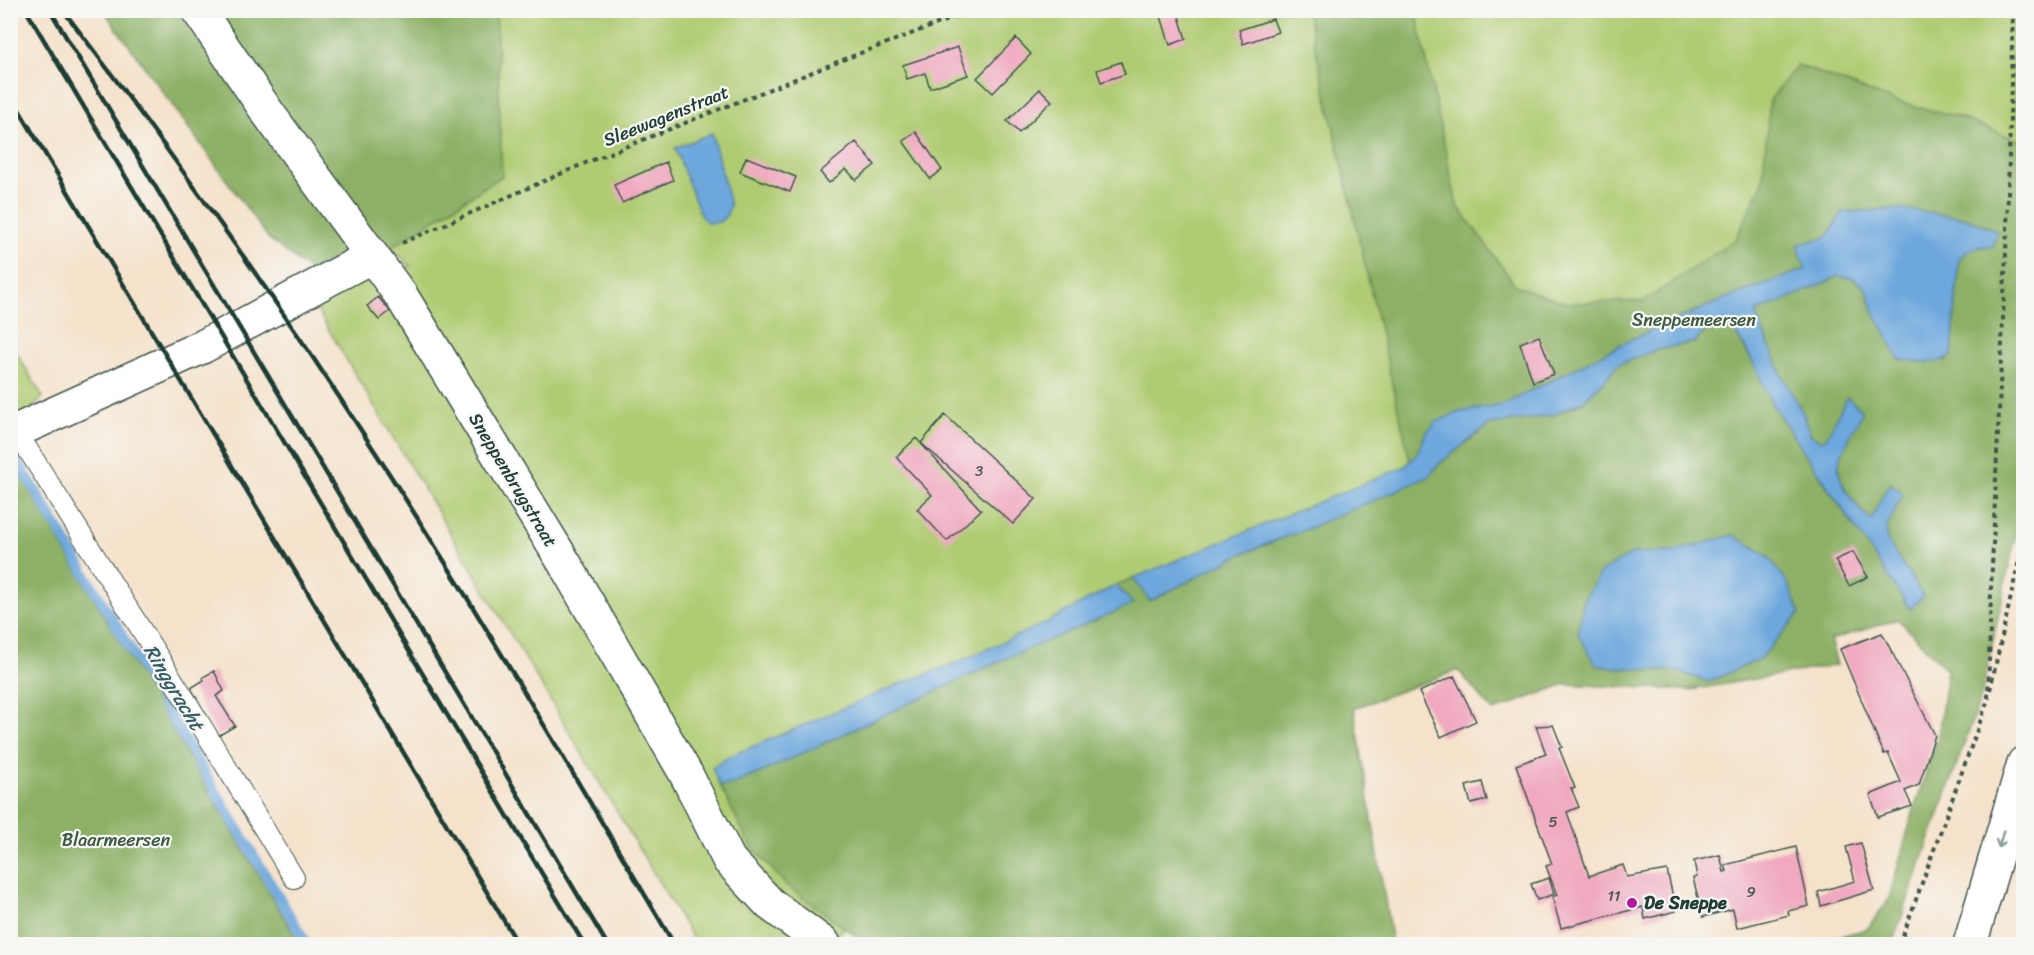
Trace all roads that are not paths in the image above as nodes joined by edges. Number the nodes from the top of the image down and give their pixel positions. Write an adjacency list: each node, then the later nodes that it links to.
1 (198, 10): 2 (main road, Sneppenbrugstraat)
2 (372, 256): 3 (main road); 7 (main road, Sneppenbrugstraat)
3 (13, 431): 5 (lane)
4 (2024, 763): 6 (main road, one-way to 6)
5 (294, 878)
6 (1968, 942)
7 (824, 945)

